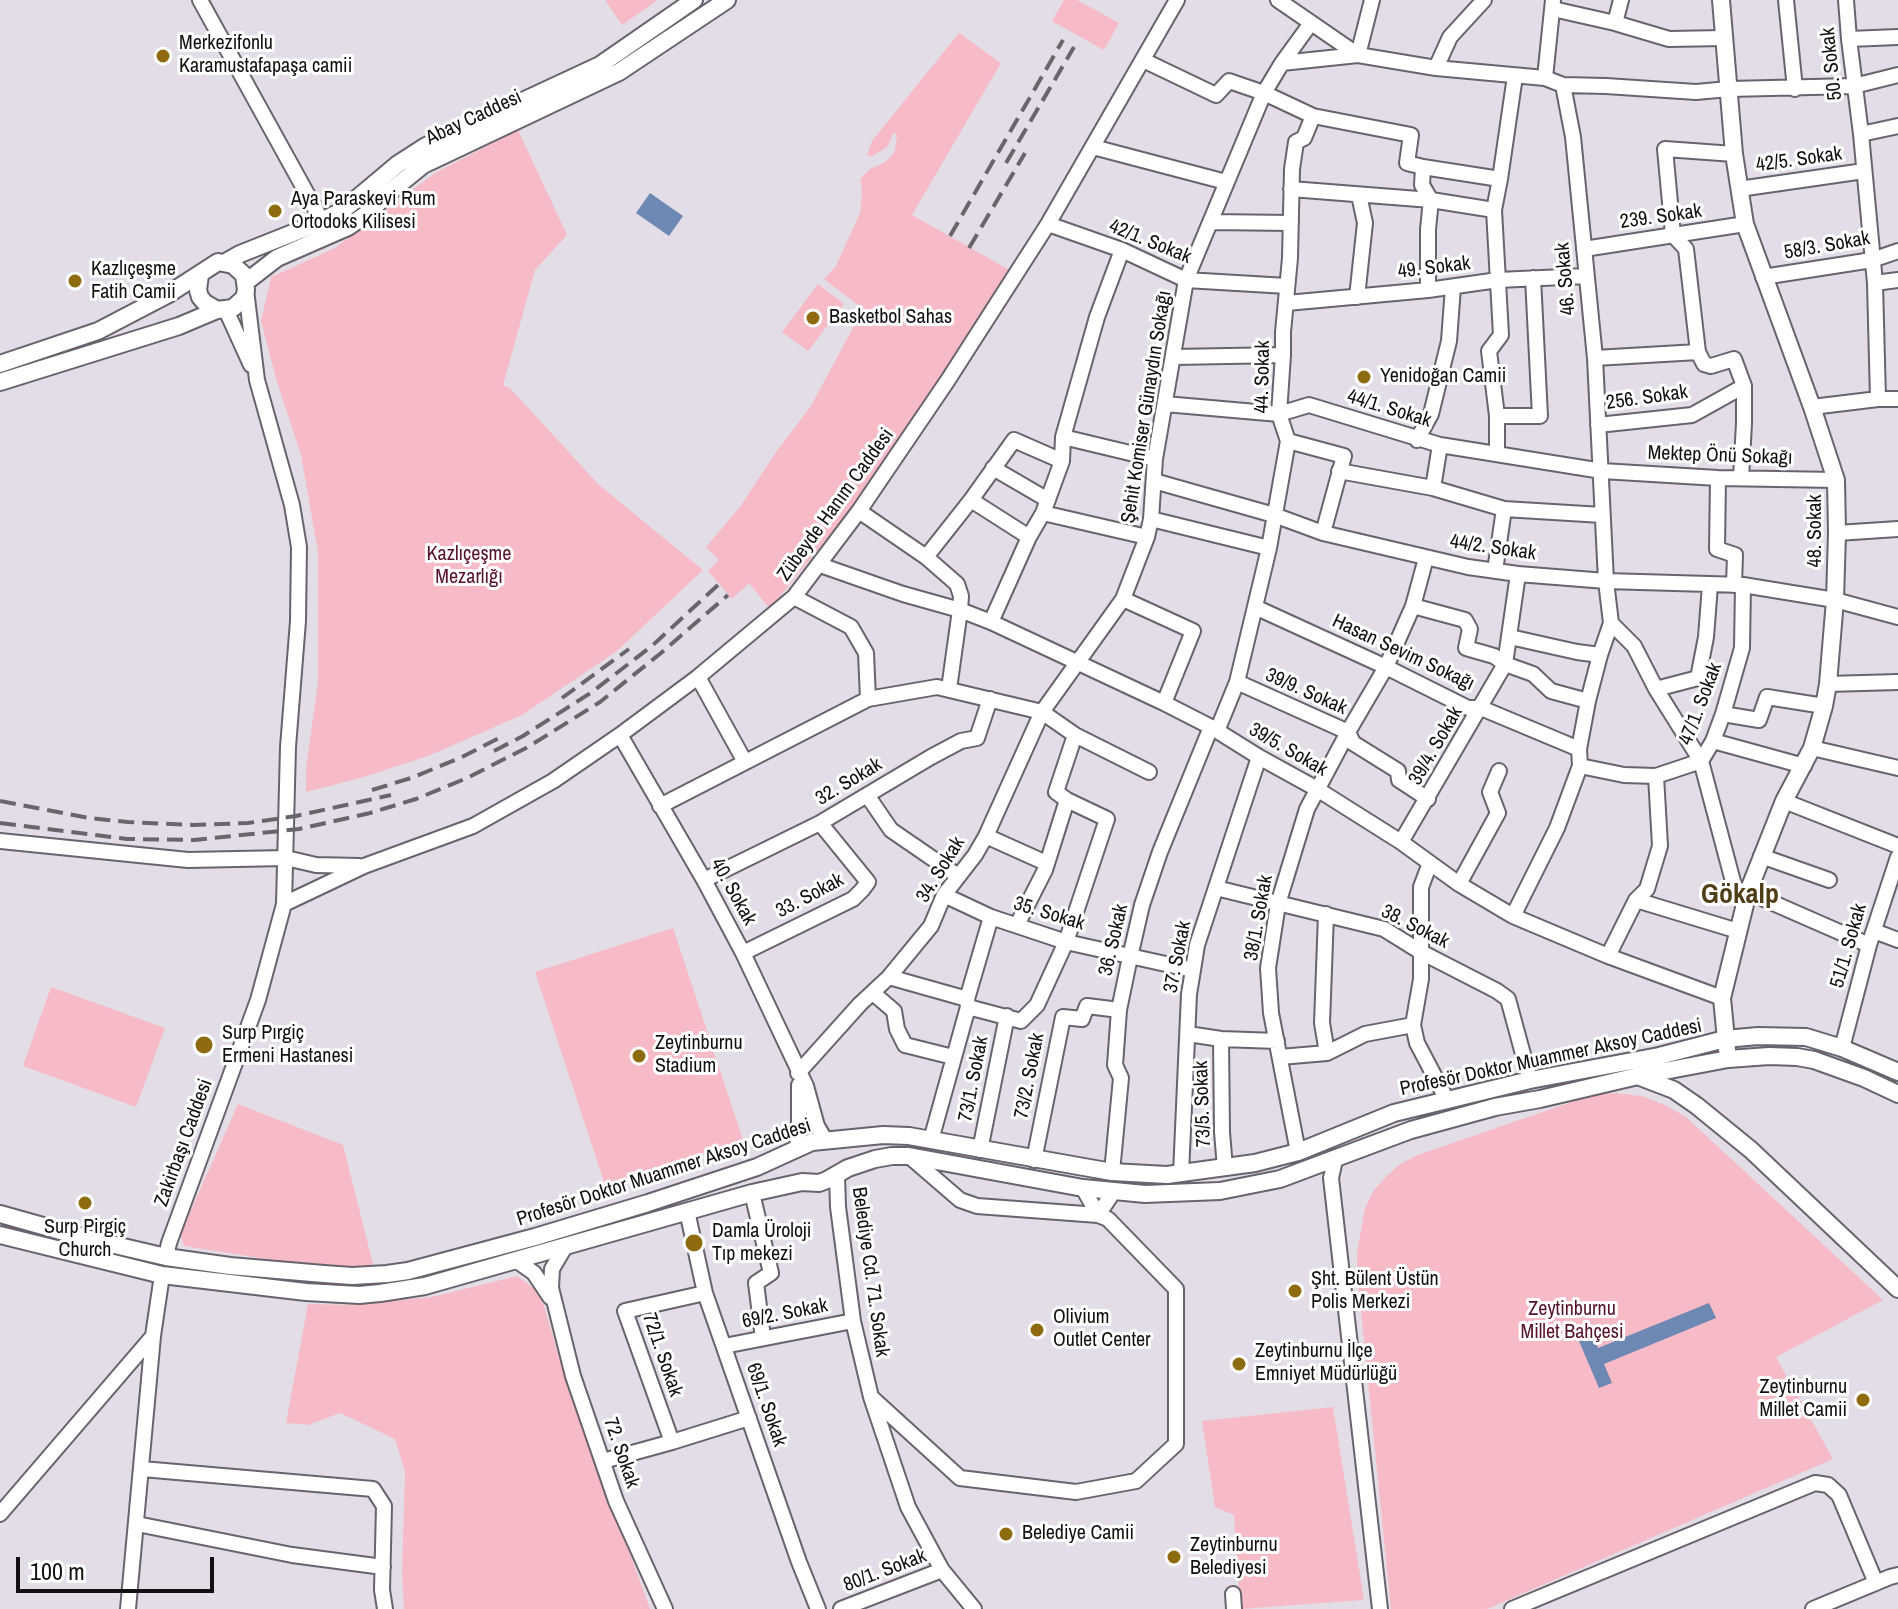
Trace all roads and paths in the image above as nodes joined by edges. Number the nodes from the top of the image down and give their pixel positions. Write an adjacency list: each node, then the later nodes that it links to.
1 (200, 0): 44 (street)
2 (694, 0): 44 (main road, Abay Caddesi)
3 (727, 0): 63 (main road, Abay Caddesi)
4 (1177, 0): 19 (street, Zübeyde Hanım Caddesi)
5 (1278, 0): 13 (street)
6 (1372, 0): 18 (street)
7 (1484, 0): 21 (street)
8 (1621, 0): 14 (street)
9 (1721, 0): 16 (main road, 48. Sokak)
10 (1786, 0): 28 (street)
11 (1846, 0): 17 (street, 50. Sokak)
12 (1553, 4): 14 (street); 24 (street)
13 (1311, 23): 18 (street); 20 (street, Şehit Komiser Günaydın Sokağı)
14 (1615, 23): 16 (street)
15 (1898, 37): 17 (street)
16 (1724, 38): 27 (main road, 48. Sokak)
17 (1849, 39): 26 (street, 50. Sokak)
18 (1358, 55): 20 (street); 21 (street)
19 (1143, 60): 29 (street); 33 (street, Zübeyde Hanım Caddesi)
20 (1282, 63): 29 (street, Şehit Komiser Günaydın Sokağı)
21 (1436, 68): 23 (street)
22 (1898, 75): 26 (street)
23 (1515, 76): 24 (street); 37 (street)
24 (1545, 78): 25 (street)
25 (1563, 85): 27 (street); 50 (street, 46. Sokak)
26 (1854, 86): 28 (street); 32 (street, 50. Sokak)
27 (1729, 89): 28 (street); 34 (main road, 48. Sokak)
28 (1795, 89)
29 (1264, 93): 30 (street); 38 (street, Şehit Komiser Günaydın Sokağı)
30 (1313, 116): 35 (street); 39 (street, 44. Sokak)
31 (1898, 126): 32 (street)
32 (1861, 134): 36 (street, 50. Sokak)
33 (1093, 147): 38 (street); 47 (street, Zübeyde Hanım Caddesi)
34 (1734, 154): 40 (main road, 48. Sokak); 49 (street)
35 (1423, 167): 37 (street); 42 (street)
36 (1864, 171): 40 (street, 42/5. Sokak); 53 (street, 50. Sokak)
37 (1500, 179): 43 (street)
38 (1226, 182): 45 (street, Şehit Komiser Günaydın Sokağı)
39 (1291, 189): 41 (street); 46 (street, 44. Sokak)
40 (1739, 189): 48 (main road, 48. Sokak)
41 (1359, 195): 42 (street); 67 (street)
42 (1431, 200): 43 (street); 66 (street)
43 (1494, 210): 60 (street)
44 (322, 221): 54 (main road, Abay Caddesi)
45 (1211, 222): 46 (street); 59 (street, Şehit Komiser Günaydın Sokağı)
46 (1291, 223): 64 (street, 44. Sokak)
47 (1048, 224): 51 (street, 42/1. Sokak); 103 (street, Zübeyde Hanım Caddesi)
48 (1745, 224): 49 (street, 239. Sokak); 57 (main road, 48. Sokak)
49 (1673, 235): 50 (street, 239. Sokak); 70 (street)
50 (1584, 249): 56 (street, 46. Sokak)
51 (1122, 250): 59 (street, 42/1. Sokak); 85 (street)
52 (1898, 251): 53 (street, 58/3. Sokak)
53 (1872, 260): 57 (street, 58/3. Sokak); 62 (street, 50. Sokak)
54 (226, 262): 55 (main road); 63 (main road)
55 (200, 275): 69 (main road); 74 (main road)
56 (1586, 276): 58 (street, 49. Sokak); 73 (street, 46. Sokak)
57 (1763, 277): 81 (main road, 48. Sokak)
58 (1533, 278): 60 (street, 49. Sokak); 83 (street)
59 (1186, 280): 64 (street, 42/1. Sokak); 72 (street, Şehit Komiser Günaydın Sokağı)
60 (1498, 280): 65 (street, 49. Sokak); 83 (street)
61 (1898, 280): 62 (street)
62 (1875, 283): 78 (street, 50. Sokak)
63 (246, 286): 69 (main road); 75 (street)
64 (1287, 286): 68 (street, 44. Sokak)
65 (1453, 287): 66 (street, 49. Sokak); 86 (street)
66 (1428, 290): 67 (street, 49. Sokak)
67 (1357, 297): 68 (street, 49. Sokak)
68 (1287, 303): 71 (street, 44. Sokak)
69 (222, 310): 75 (street); 76 (main road)
70 (1698, 352): 73 (street); 77 (street)
71 (1283, 355): 72 (street); 82 (street, 44. Sokak)
72 (1174, 357): 80 (street, Şehit Komiser Günaydın Sokağı)
73 (1595, 358): 84 (street, 46. Sokak)
74 (0, 364)
75 (257, 380): 178 (street, Zakirbaşı Caddesi)
76 (0, 382)
77 (1744, 386): 84 (street, 256. Sokak); 96 (street)
78 (1878, 399): 79 (street); 81 (street)
79 (1898, 399)
80 (1165, 404): 82 (street, 44/1. Sokak); 90 (street, Şehit Komiser Günaydın Sokağı)
81 (1812, 407): 97 (main road, 48. Sokak)
82 (1279, 414): 86 (street, 44/1. Sokak); 87 (street, 44. Sokak)
83 (1497, 416): 89 (street)
84 (1598, 425): 94 (street, 46. Sokak)
85 (1063, 437): 90 (street); 91 (street)
86 (1417, 440): 88 (street, 44/1. Sokak)
87 (1288, 441): 93 (street); 104 (street, 44. Sokak)
88 (1440, 445): 89 (street, 44/1. Sokak); 99 (street)
89 (1497, 454): 94 (street, 44/1. Sokak)
90 (1155, 459): 98 (street, Şehit Komiser Günaydın Sokağı)
91 (1062, 461): 92 (street); 101 (street)
92 (993, 468): 100 (street); 101 (street)
93 (1339, 471): 99 (street); 108 (street)
94 (1602, 471): 95 (street, Mektep Önü Sokağı); 105 (street, 46. Sokak)
95 (1718, 478): 96 (street, Mektep Önü Sokağı); 120 (street, 47/1. Sokak)
96 (1741, 478): 97 (street, Mektep Önü Sokağı)
97 (1836, 480): 109 (main road, 48. Sokak)
98 (1154, 481): 104 (street, 44/2. Sokak); 106 (street, Şehit Komiser Günaydın Sokağı)
99 (1433, 488): 102 (street)
100 (971, 500): 110 (street); 113 (street)
101 (1045, 507): 110 (street); 111 (street)
102 (1504, 509): 105 (street); 116 (street)
103 (859, 511): 113 (street); 115 (street, Zübeyde Hanım Caddesi)
104 (1274, 515): 108 (street, 44/2. Sokak); 112 (street, 44. Sokak)
105 (1602, 515): 118 (street, 46. Sokak)
106 (1151, 519): 111 (street, Şehit Komiser Günaydın Sokağı); 112 (street)
107 (1898, 529): 109 (street)
108 (1323, 533): 114 (street, 44/2. Sokak)
109 (1837, 533): 123 (main road, 48. Sokak)
110 (1029, 537): 128 (street)
111 (1147, 537): 122 (street, Şehit Komiser Günaydın Sokağı)
112 (1269, 548): 125 (street, 44. Sokak)
113 (926, 557): 126 (street)
114 (1426, 558): 116 (street, 44/2. Sokak); 124 (street, 38/1. Sokak)
115 (820, 565): 121 (street, Zübeyde Hanım Caddesi); 126 (street, 39/5. Sokak)
116 (1495, 571): 117 (street, 44/2. Sokak)
117 (1518, 574): 118 (street, 44/2. Sokak); 130 (street, 39/4. Sokak)
118 (1606, 581): 119 (street, 44/2. Sokak); 129 (street, 46. Sokak)
119 (1710, 585): 120 (street, 44/2. Sokak); 140 (street)
120 (1738, 585): 123 (street, 44/2. Sokak); 148 (street, 47/1. Sokak)
121 (794, 597): 135 (street, Zübeyde Hanım Caddesi); 141 (street)
122 (1123, 599): 132 (street, Şehit Komiser Günaydın Sokağı); 144 (street)
123 (1835, 600): 127 (street, 44/2. Sokak); 138 (main road, 48. Sokak)
124 (1413, 606): 133 (street); 134 (street, 38/1. Sokak)
125 (1255, 607): 134 (street, Hasan Sevim Sokağı); 136 (street, 44. Sokak)
126 (960, 610): 128 (street, 39/5. Sokak); 139 (street)
127 (1898, 617)
128 (991, 622): 132 (street, 39/5. Sokak)
129 (1611, 623): 131 (street); 140 (street)
130 (1510, 637): 131 (street); 133 (street, 39/4. Sokak)
131 (1600, 655): 143 (street)
132 (1079, 663): 144 (street, 39/5. Sokak); 147 (street, 34. Sokak)
133 (1505, 664): 143 (street); 146 (street, 39/4. Sokak)
134 (1386, 667): 146 (street, Hasan Sevim Sokağı); 150 (street, 38/1. Sokak)
135 (698, 677): 151 (street, Zübeyde Hanım Caddesi); 158 (street)
136 (1237, 682): 149 (street, 44. Sokak); 150 (street, 39/9. Sokak)
137 (1898, 682): 138 (street)
138 (1828, 684): 145 (main road, 48. Sokak)
139 (949, 689): 141 (street); 142 (street)
140 (1656, 689): 157 (street)
141 (868, 699): 158 (street)
142 (990, 699): 147 (street); 166 (street, 32. Sokak)
143 (1588, 701): 155 (street)
144 (1164, 703): 149 (street, 39/5. Sokak)
145 (1824, 706): 148 (street); 154 (main road, 48. Sokak)
146 (1481, 708): 155 (street, Hasan Sevim Sokağı); 167 (street, 39/4. Sokak)
147 (1042, 712): 152 (street); 172 (street, 34. Sokak)
148 (1723, 714): 153 (street, 47/1. Sokak)
149 (1214, 729): 156 (street, 39/5. Sokak); 203 (street, 36. Sokak)
150 (1348, 732): 165 (street, 38/1. Sokak); 167 (street, 39/9. Sokak)
151 (620, 735): 170 (street, 40. Sokak); 181 (street, Zübeyde Hanım Caddesi)
152 (1075, 735): 163 (street); 168 (street)
153 (1713, 741): 157 (street, 47/1. Sokak); 160 (street)
154 (1812, 748): 160 (main road, 48. Sokak); 161 (street)
155 (1579, 749): 159 (street)
156 (1259, 757): 165 (street, 39/5. Sokak); 186 (street, 37. Sokak)
157 (1701, 761): 164 (street, 47/1. Sokak); 187 (street)
158 (745, 762): 170 (street)
159 (1580, 766): 164 (street, 47/1. Sokak); 193 (street)
160 (1804, 766): 169 (main road, 48. Sokak)
161 (1898, 768)
162 (1499, 771): 185 (street)
163 (1149, 772)
164 (1656, 776): 189 (street)
165 (1317, 789): 174 (street, 39/5. Sokak); 191 (street, 38/1. Sokak)
166 (867, 795): 171 (street, 32. Sokak); 182 (street)
167 (1428, 799): 174 (street, 39/4. Sokak)
168 (1067, 800): 179 (street); 199 (street)
169 (1784, 801): 175 (street); 176 (main road, 48. Sokak)
170 (660, 806): 183 (street, 40. Sokak)
171 (820, 823): 183 (street, 32. Sokak); 201 (street, 33. Sokak)
172 (986, 836): 179 (street); 182 (street, 34. Sokak)
173 (0, 841): 178 (street)
174 (1401, 842): 180 (street, 39/5. Sokak)
175 (1898, 846)
176 (1761, 856): 184 (street); 187 (main road, 48. Sokak)
177 (1898, 857): 197 (street, 51/1. Sokak)
178 (286, 858): 181 (street); 190 (street, Zakirbaşı Caddesi)
179 (1046, 863): 195 (street)
180 (1430, 863): 185 (street, 39/5. Sokak); 200 (street)
181 (364, 866): 190 (street, Zübeyde Hanım Caddesi)
182 (958, 876): 188 (street, 34. Sokak)
183 (704, 880): 201 (street, 40. Sokak)
184 (1829, 880)
185 (1459, 884): 193 (street, 39/5. Sokak)
186 (1216, 888): 191 (street, 38. Sokak); 204 (street, 37. Sokak)
187 (1748, 892): 196 (main road, 48. Sokak); 197 (street)
188 (944, 895): 194 (street, 35. Sokak); 205 (street, 34. Sokak)
189 (1636, 900): 196 (street); 202 (street)
190 (284, 904): 251 (street, Zakirbaşı Caddesi)
191 (1278, 904): 192 (street, 38. Sokak); 217 (street, 38/1. Sokak)
192 (1326, 914): 200 (street, 38. Sokak); 219 (street)
193 (1513, 916): 202 (street, 39/5. Sokak)
194 (991, 917): 195 (street, 35. Sokak); 208 (street)
195 (1017, 925): 199 (street, 35. Sokak)
196 (1738, 931): 207 (main road, 48. Sokak)
197 (1872, 938): 198 (street); 218 (street, 51/1. Sokak)
198 (1898, 940)
199 (1066, 942): 203 (street, 35. Sokak); 209 (street)
200 (1421, 952): 213 (street); 226 (street, 38. Sokak)
201 (743, 953): 224 (street, 40. Sokak)
202 (1608, 956): 207 (street, 39/5. Sokak)
203 (1130, 957): 204 (street, 35. Sokak); 210 (street, 36. Sokak)
204 (1193, 970): 214 (street, 37. Sokak)
205 (889, 977): 206 (street, 34. Sokak); 208 (street)
206 (873, 993): 220 (street); 224 (street, 34. Sokak)
207 (1722, 998): 216 (main road, 48. Sokak)
208 (967, 1003): 211 (street); 220 (street)
209 (1037, 1005): 211 (street); 212 (street)
210 (1119, 1010): 212 (street, 73/2. Sokak); 238 (street, 36. Sokak)
211 (1007, 1016): 232 (street, 73/1. Sokak)
212 (1063, 1017): 235 (street, 73/2. Sokak)
213 (1413, 1025): 219 (street); 228 (street)
214 (1188, 1034): 215 (street); 239 (street, 37. Sokak)
215 (1221, 1039): 217 (street); 237 (street, 73/5. Sokak)
216 (1725, 1039): 218 (main road, Profesör Doktor Muammer Aksoy Caddesi); 222 (main road, 48. Sokak); 226 (main road, Profesör Doktor Muammer Aksoy Caddesi)
217 (1277, 1041): 221 (street, 38/1. Sokak)
218 (1842, 1048): 223 (main road, Profesör Doktor Muammer Aksoy Caddesi)
219 (1327, 1053): 221 (street)
220 (953, 1057): 229 (street)
221 (1280, 1057): 233 (street, 38/1. Sokak)
222 (1728, 1059): 225 (main road, Profesör Doktor Muammer Aksoy Caddesi); 227 (main road, Profesör Doktor Muammer Aksoy Caddesi)
223 (1898, 1072)
224 (798, 1073): 230 (street, 40. Sokak); 231 (street)
225 (1638, 1076): 236 (main road, Profesör Doktor Muammer Aksoy Caddesi); 254 (main road)
226 (1530, 1080): 228 (main road, Profesör Doktor Muammer Aksoy Caddesi)
227 (1898, 1094)
228 (1447, 1100): 233 (main road, Profesör Doktor Muammer Aksoy Caddesi)
229 (931, 1140): 230 (main road, Profesör Doktor Muammer Aksoy Caddesi); 232 (main road, Profesör Doktor Muammer Aksoy Caddesi)
230 (826, 1141): 231 (main road, Profesör Doktor Muammer Aksoy Caddesi); 240 (main road)
231 (797, 1149): 241 (main road); 248 (main road, Profesör Doktor Muammer Aksoy Caddesi)
232 (980, 1150): 235 (main road, Profesör Doktor Muammer Aksoy Caddesi)
233 (1298, 1152): 237 (main road, Profesör Doktor Muammer Aksoy Caddesi)
234 (909, 1156): 240 (main road, Profesör Doktor Muammer Aksoy Caddesi); 242 (main road, Profesör Doktor Muammer Aksoy Caddesi); 247 (street)
235 (1034, 1160): 238 (main road, Profesör Doktor Muammer Aksoy Caddesi)
236 (1335, 1160): 243 (main road, Profesör Doktor Muammer Aksoy Caddesi); 278 (street)
237 (1225, 1168): 239 (main road, Profesör Doktor Muammer Aksoy Caddesi)
238 (1112, 1172): 239 (main road, Profesör Doktor Muammer Aksoy Caddesi)
239 (1174, 1174): 243 (main road)
240 (837, 1175): 241 (main road, Profesör Doktor Muammer Aksoy Caddesi); 257 (street, Belediye Cd. 71. Sokak)
241 (802, 1182): 244 (main road, Profesör Doktor Muammer Aksoy Caddesi)
242 (1083, 1188): 243 (main road, Profesör Doktor Muammer Aksoy Caddesi); 247 (street)
243 (1114, 1191): 247 (street)
244 (752, 1193): 245 (main road, Profesör Doktor Muammer Aksoy Caddesi); 259 (street)
245 (687, 1211): 250 (main road, Profesör Doktor Muammer Aksoy Caddesi); 255 (street, 69/1. Sokak)
246 (0, 1214): 251 (main road, Profesör Doktor Muammer Aksoy Caddesi)
247 (1098, 1215): 261 (street)
248 (604, 1217): 250 (main road); 251 (main road, Profesör Doktor Muammer Aksoy Caddesi)
249 (0, 1235): 253 (main road, Profesör Doktor Muammer Aksoy Caddesi)
250 (565, 1247): 252 (main road, Profesör Doktor Muammer Aksoy Caddesi); 256 (street)
251 (166, 1257): 253 (main road)
252 (517, 1261): 253 (main road, Profesör Doktor Muammer Aksoy Caddesi); 256 (street)
253 (162, 1275): 258 (street)
254 (1898, 1289)
255 (705, 1293): 260 (street, 69/1. Sokak); 263 (street, 72/1. Sokak)
256 (554, 1304): 264 (street, 72. Sokak)
257 (853, 1321): 259 (street, 69/2. Sokak); 261 (street, Belediye Cd. 71. Sokak)
258 (153, 1336): 265 (street); 266 (street)
259 (763, 1338): 260 (street, 69/2. Sokak)
260 (724, 1346): 262 (street, 69/1. Sokak)
261 (871, 1397): 269 (street, Belediye Cd. 71. Sokak)
262 (749, 1418): 263 (street); 275 (street, 69/1. Sokak)
263 (672, 1442): 264 (street)
264 (603, 1461): 274 (street, 72. Sokak)
265 (142, 1469): 267 (street); 268 (street)
266 (0, 1514)
267 (137, 1524): 268 (street); 271 (street)
268 (383, 1567): 273 (street)
269 (942, 1570): 276 (street, 80/1. Sokak); 277 (street, Belediye Cd. 71. Sokak)
270 (1891, 1576): 279 (street); 280 (street)
271 (128, 1608): 272 (street)
272 (135, 1609)
273 (385, 1609)
274 (665, 1609)
275 (818, 1609)
276 (841, 1609)
277 (974, 1609)
278 (1380, 1609)
279 (1512, 1609)
280 (1813, 1609)

